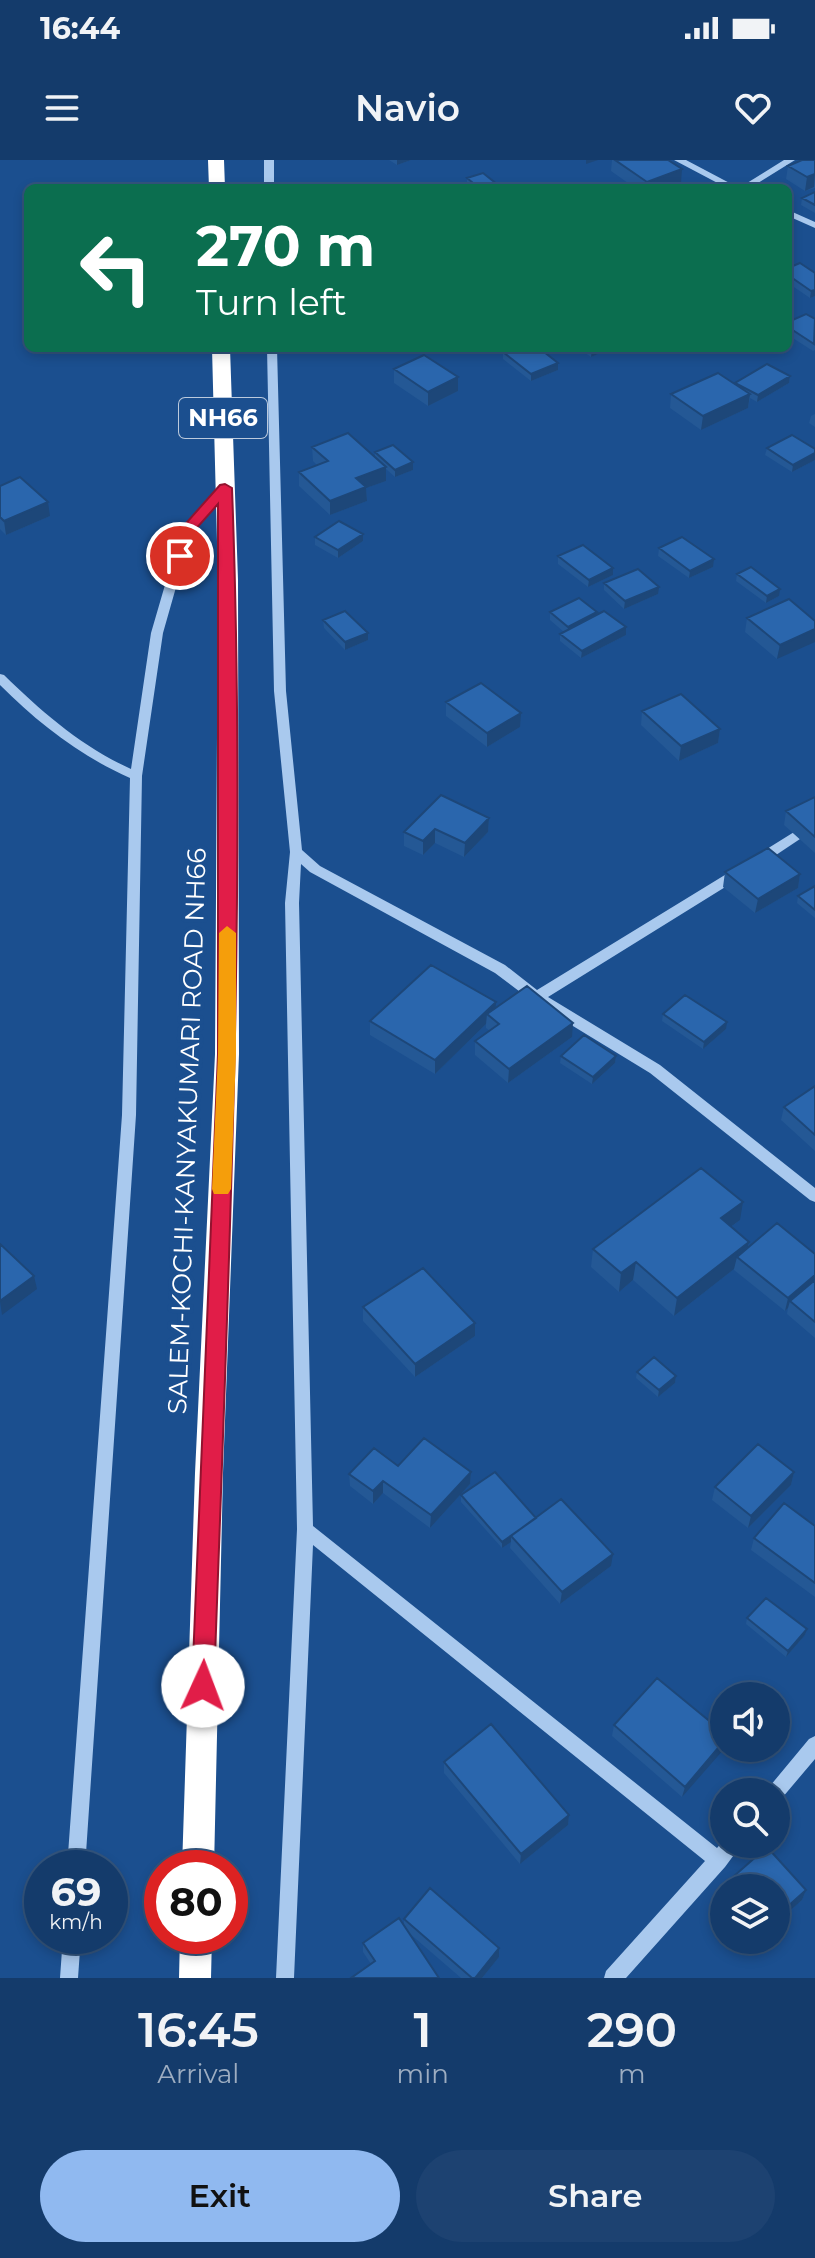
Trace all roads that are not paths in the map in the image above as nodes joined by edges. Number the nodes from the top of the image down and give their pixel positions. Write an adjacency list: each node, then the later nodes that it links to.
1 (216, 160): 5 (highway)
2 (269, 160): 6 (street)
3 (679, 160): 7 (street)
4 (790, 160): 8 (street)
5 (217, 184)
6 (269, 184)
7 (726, 184)
8 (751, 184)
9 (792, 215): 10 (street)
10 (815, 225)
11 (221, 352): 13 (highway, SALEM-KOCHI-KANYAKUMARI ROAD NH66 / NH66)
12 (272, 352): 17 (street)
13 (225, 488): 15 (street); 24 (highway, SALEM-KOCHI-KANYAKUMARI ROAD NH66 / NH66)
14 (0, 678): 15 (street)
15 (136, 776): 23 (street)
16 (815, 823): 18 (street)
17 (296, 852): 18 (street); 20 (street)
18 (537, 997): 19 (street)
19 (815, 1196)
20 (305, 1529): 26 (street); 31 (street)
21 (815, 1745): 22 (street)
22 (788, 1778)
23 (77, 1850)
24 (198, 1850)
25 (721, 1858): 26 (street)
26 (719, 1861): 32 (street)
27 (71, 1954): 29 (street)
28 (196, 1954): 30 (highway)
29 (69, 1978)
30 (195, 1978)
31 (285, 1978)
32 (613, 1978)

